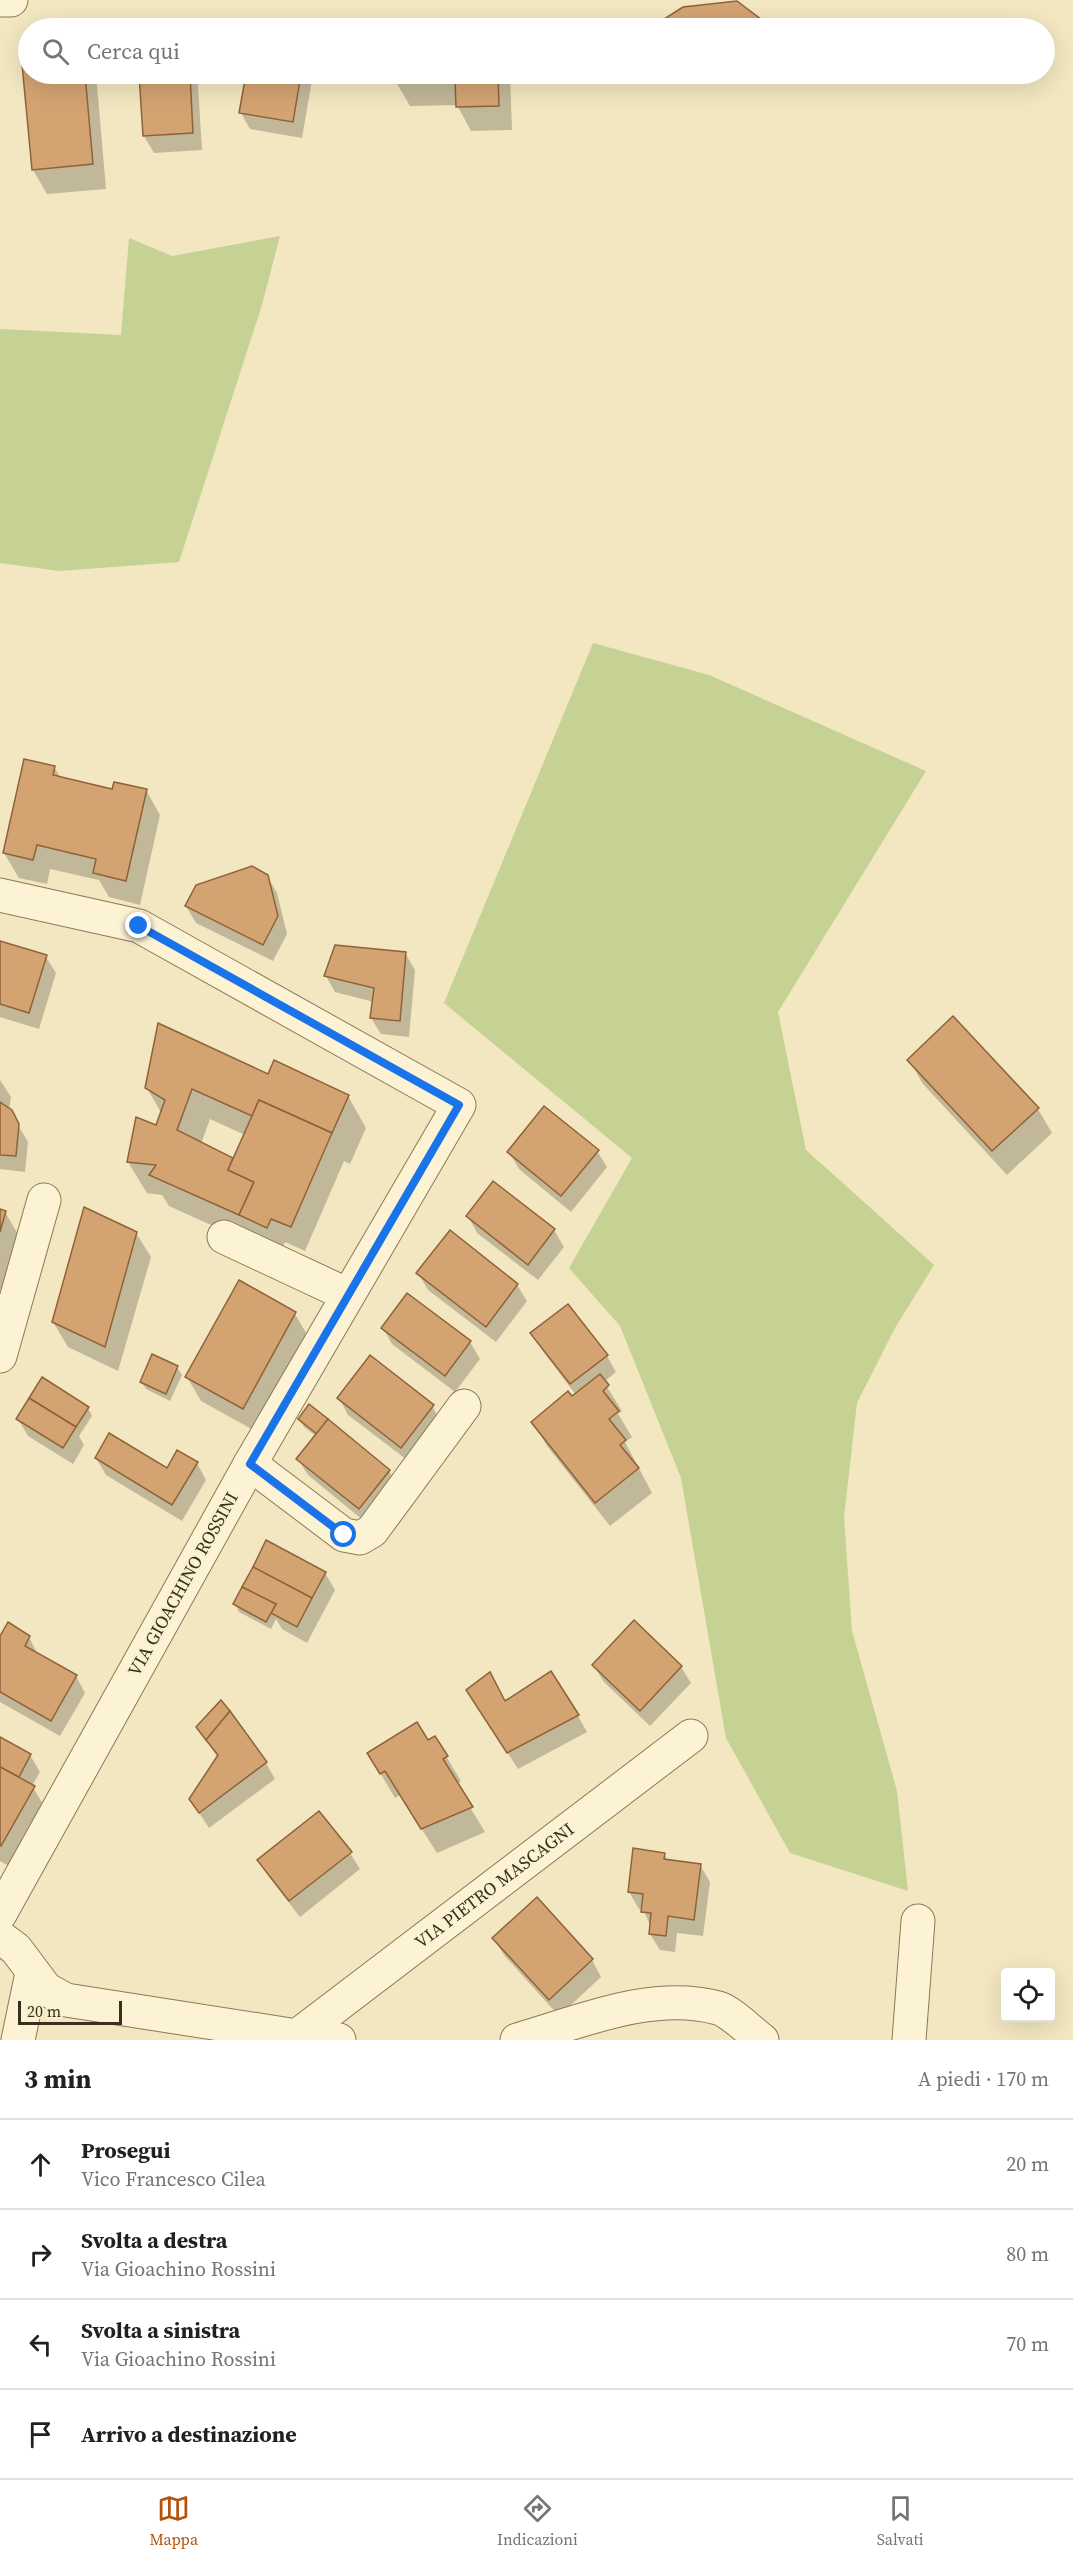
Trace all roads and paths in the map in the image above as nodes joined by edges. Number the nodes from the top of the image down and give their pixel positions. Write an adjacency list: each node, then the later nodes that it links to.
1 (0, 0): 2 (street)
2 (11, 0)
3 (0, 895): 6 (street, VIA GIOACHINO ROSSINI)
4 (44, 1200): 7 (street)
5 (224, 1237): 6 (street)
6 (348, 1295): 9 (street, VIA GIOACHINO ROSSINI)
7 (0, 1356)
8 (464, 1406): 9 (street)
9 (250, 1464): 11 (street, VIA GIOACHINO ROSSINI)
10 (691, 1736): 15 (street, VIA PIETRO MASCAGNI)
11 (0, 1914)
12 (918, 1921): 20 (street)
13 (0, 1937): 14 (street)
14 (32, 1973): 15 (street); 16 (street)
15 (297, 2036): 17 (street)
16 (18, 2040)
17 (339, 2040)
18 (517, 2040): 19 (street)
19 (762, 2040)
20 (909, 2040)

